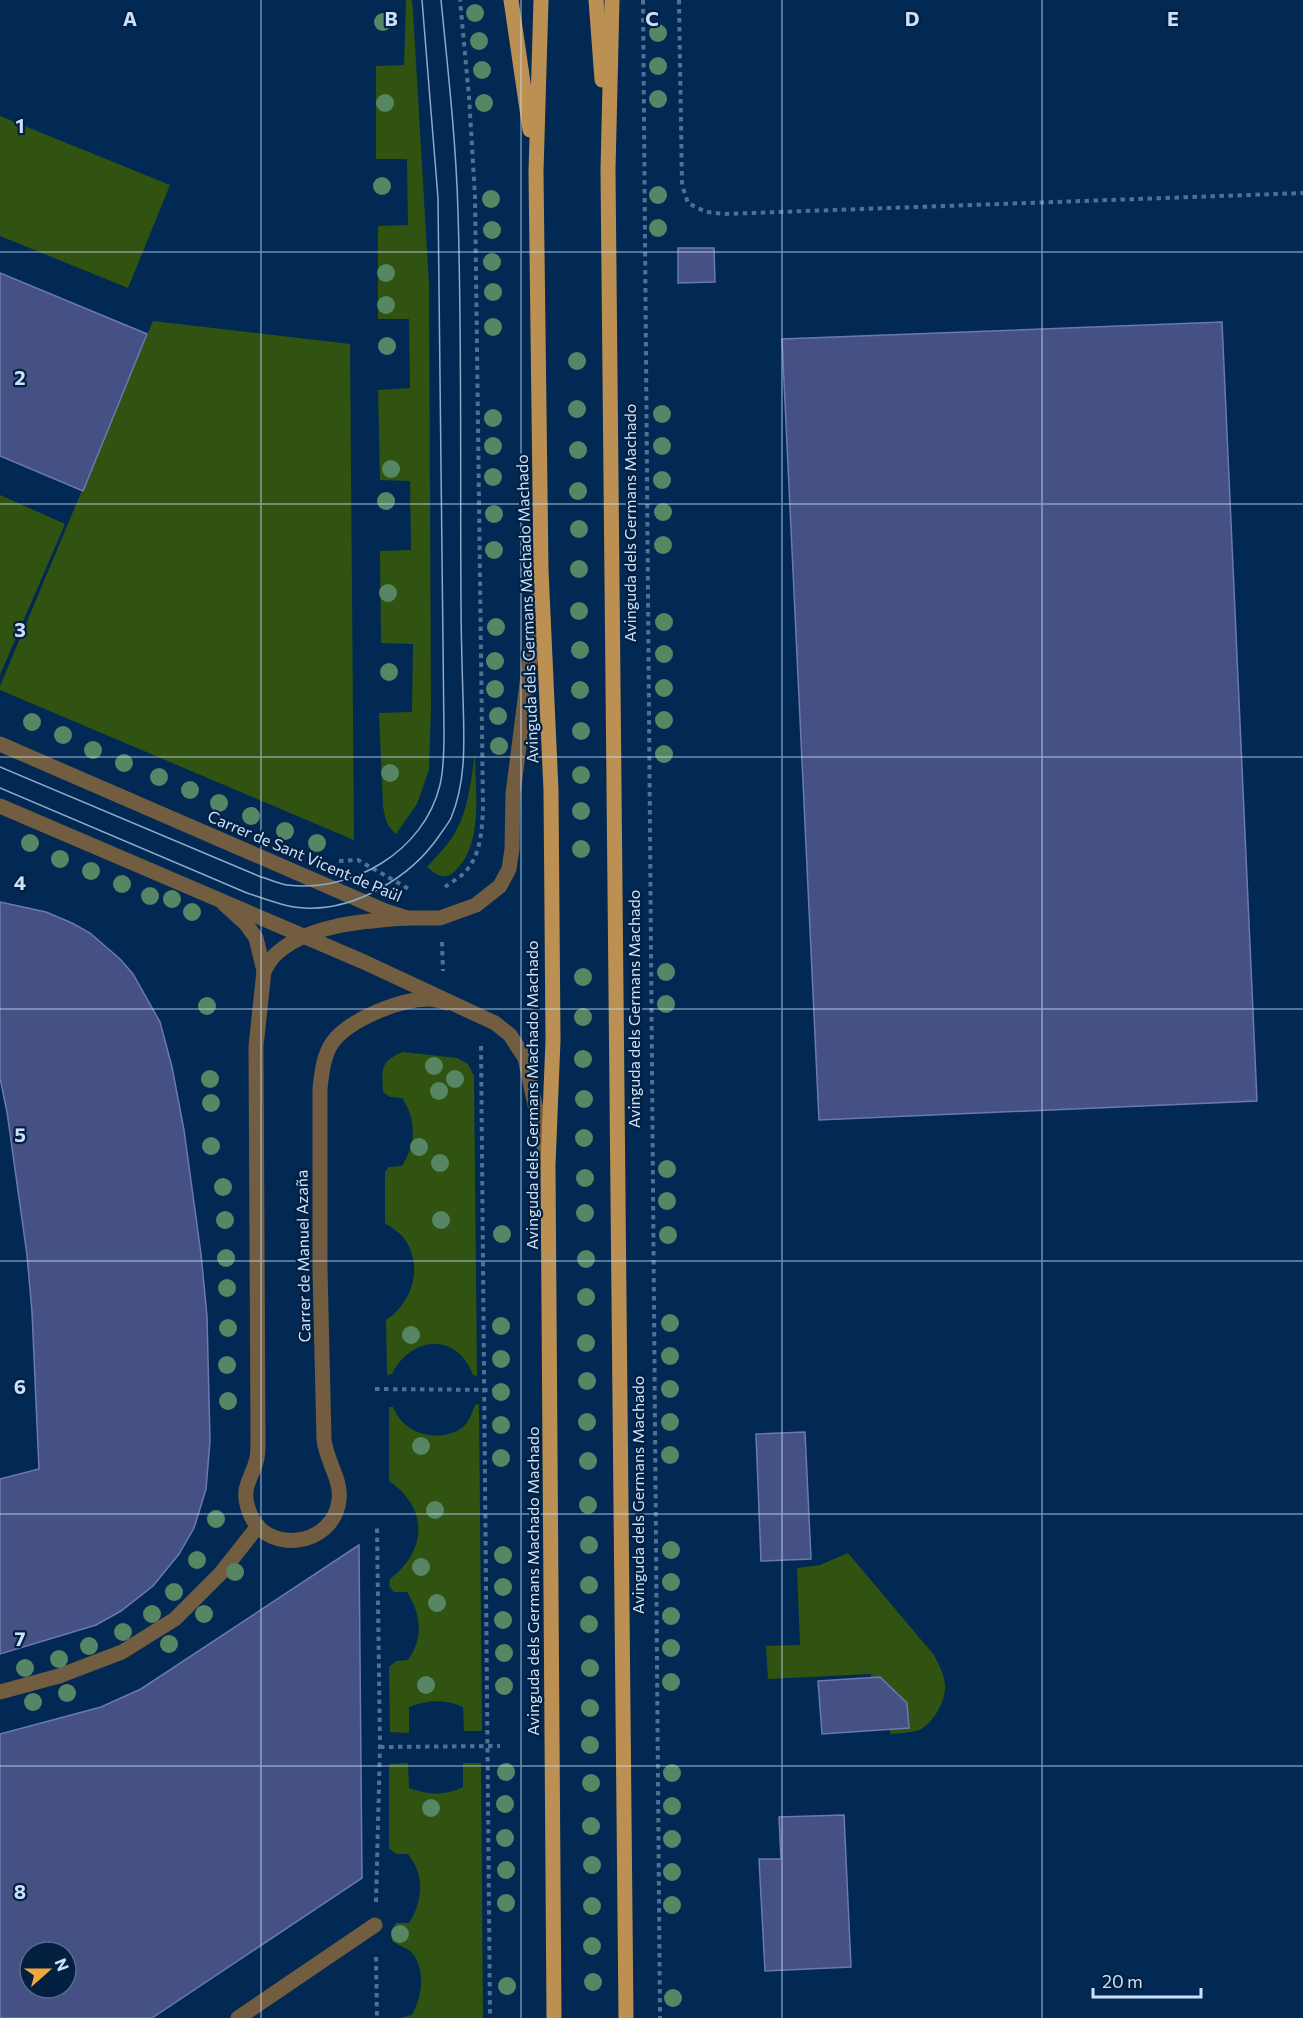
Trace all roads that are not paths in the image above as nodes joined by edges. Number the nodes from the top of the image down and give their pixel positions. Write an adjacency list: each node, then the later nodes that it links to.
1 (511, 0): 6 (main road)
2 (541, 0): 6 (main road)
3 (596, 0): 5 (main road, Avinguda dels Germans Machado)
4 (612, 0): 5 (main road, Avinguda dels Germans Machado)
5 (608, 170): 21 (main road, Avinguda dels Germans Machado)
6 (536, 171): 7 (main road, Avinguda dels Germans Machado Machado)
7 (541, 570): 11 (street, Carrer de Sant Vicent de Paül); 15 (main road, Avinguda dels Germans Machado Machado)
8 (0, 744): 11 (street, Carrer de Sant Vicent de Paül)
9 (0, 806): 10 (street)
10 (222, 902): 12 (street); 13 (street)
11 (407, 918): 12 (street)
12 (302, 936): 13 (street); 14 (street)
13 (264, 971): 16 (street)
14 (459, 1005): 15 (street); 16 (street, Carrer de Manuel Azaña)
15 (548, 1165): 20 (main road, Avinguda dels Germans Machado Machado)
16 (258, 1526): 17 (street)
17 (0, 1692)
18 (375, 1925): 19 (street)
19 (238, 2018)
20 (554, 2018)
21 (626, 2018)

